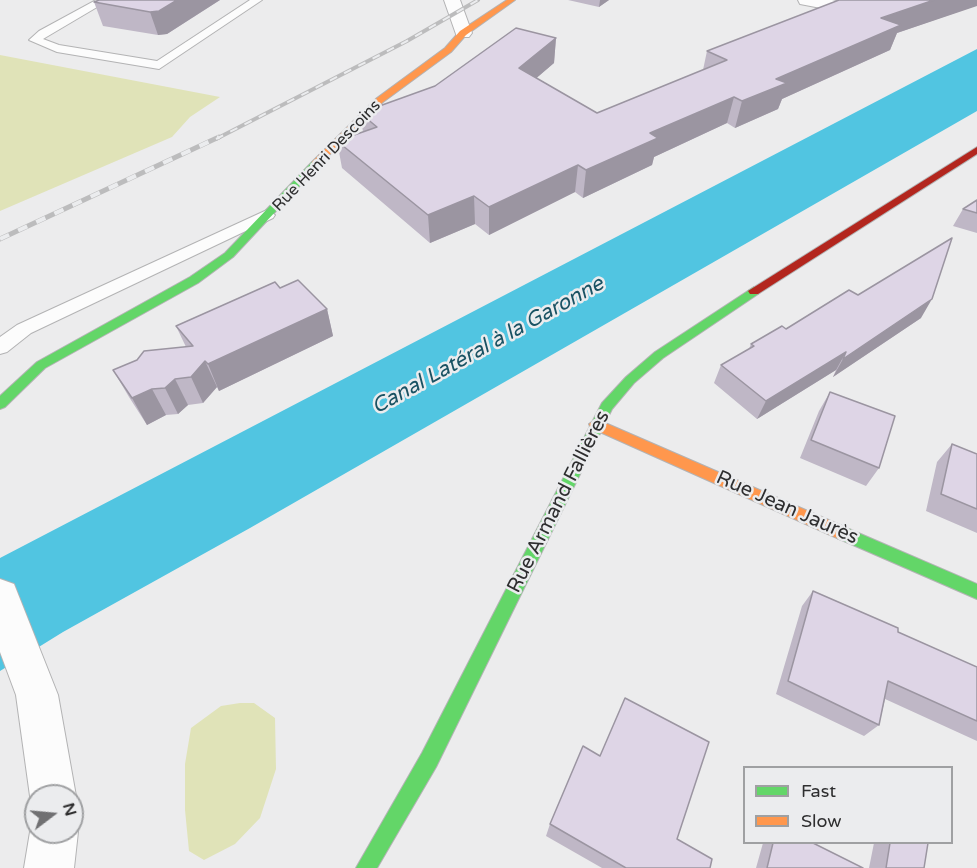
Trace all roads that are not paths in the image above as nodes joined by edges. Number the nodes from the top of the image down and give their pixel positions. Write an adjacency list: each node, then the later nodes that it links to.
1 (104, 0): 2 (lane)
2 (257, 0)
3 (452, 0): 7 (street)
4 (512, 0): 7 (street, Rue Henri Descoins)
5 (806, 0): 6 (street)
6 (884, 0)
7 (462, 33): 9 (street, Rue Henri Descoins)
8 (977, 150): 12 (street, Rue Armand Fallières)
9 (270, 214): 10 (lane); 11 (street, Rue Henri Descoins)
10 (0, 347)
11 (0, 404)
12 (596, 424): 13 (street, Rue Jean Jaurès); 18 (street, Rue Armand Fallières)
13 (977, 592)
14 (0, 597): 15 (street)
15 (51, 784)
16 (52, 844): 17 (street)
17 (49, 868)
18 (366, 868)

